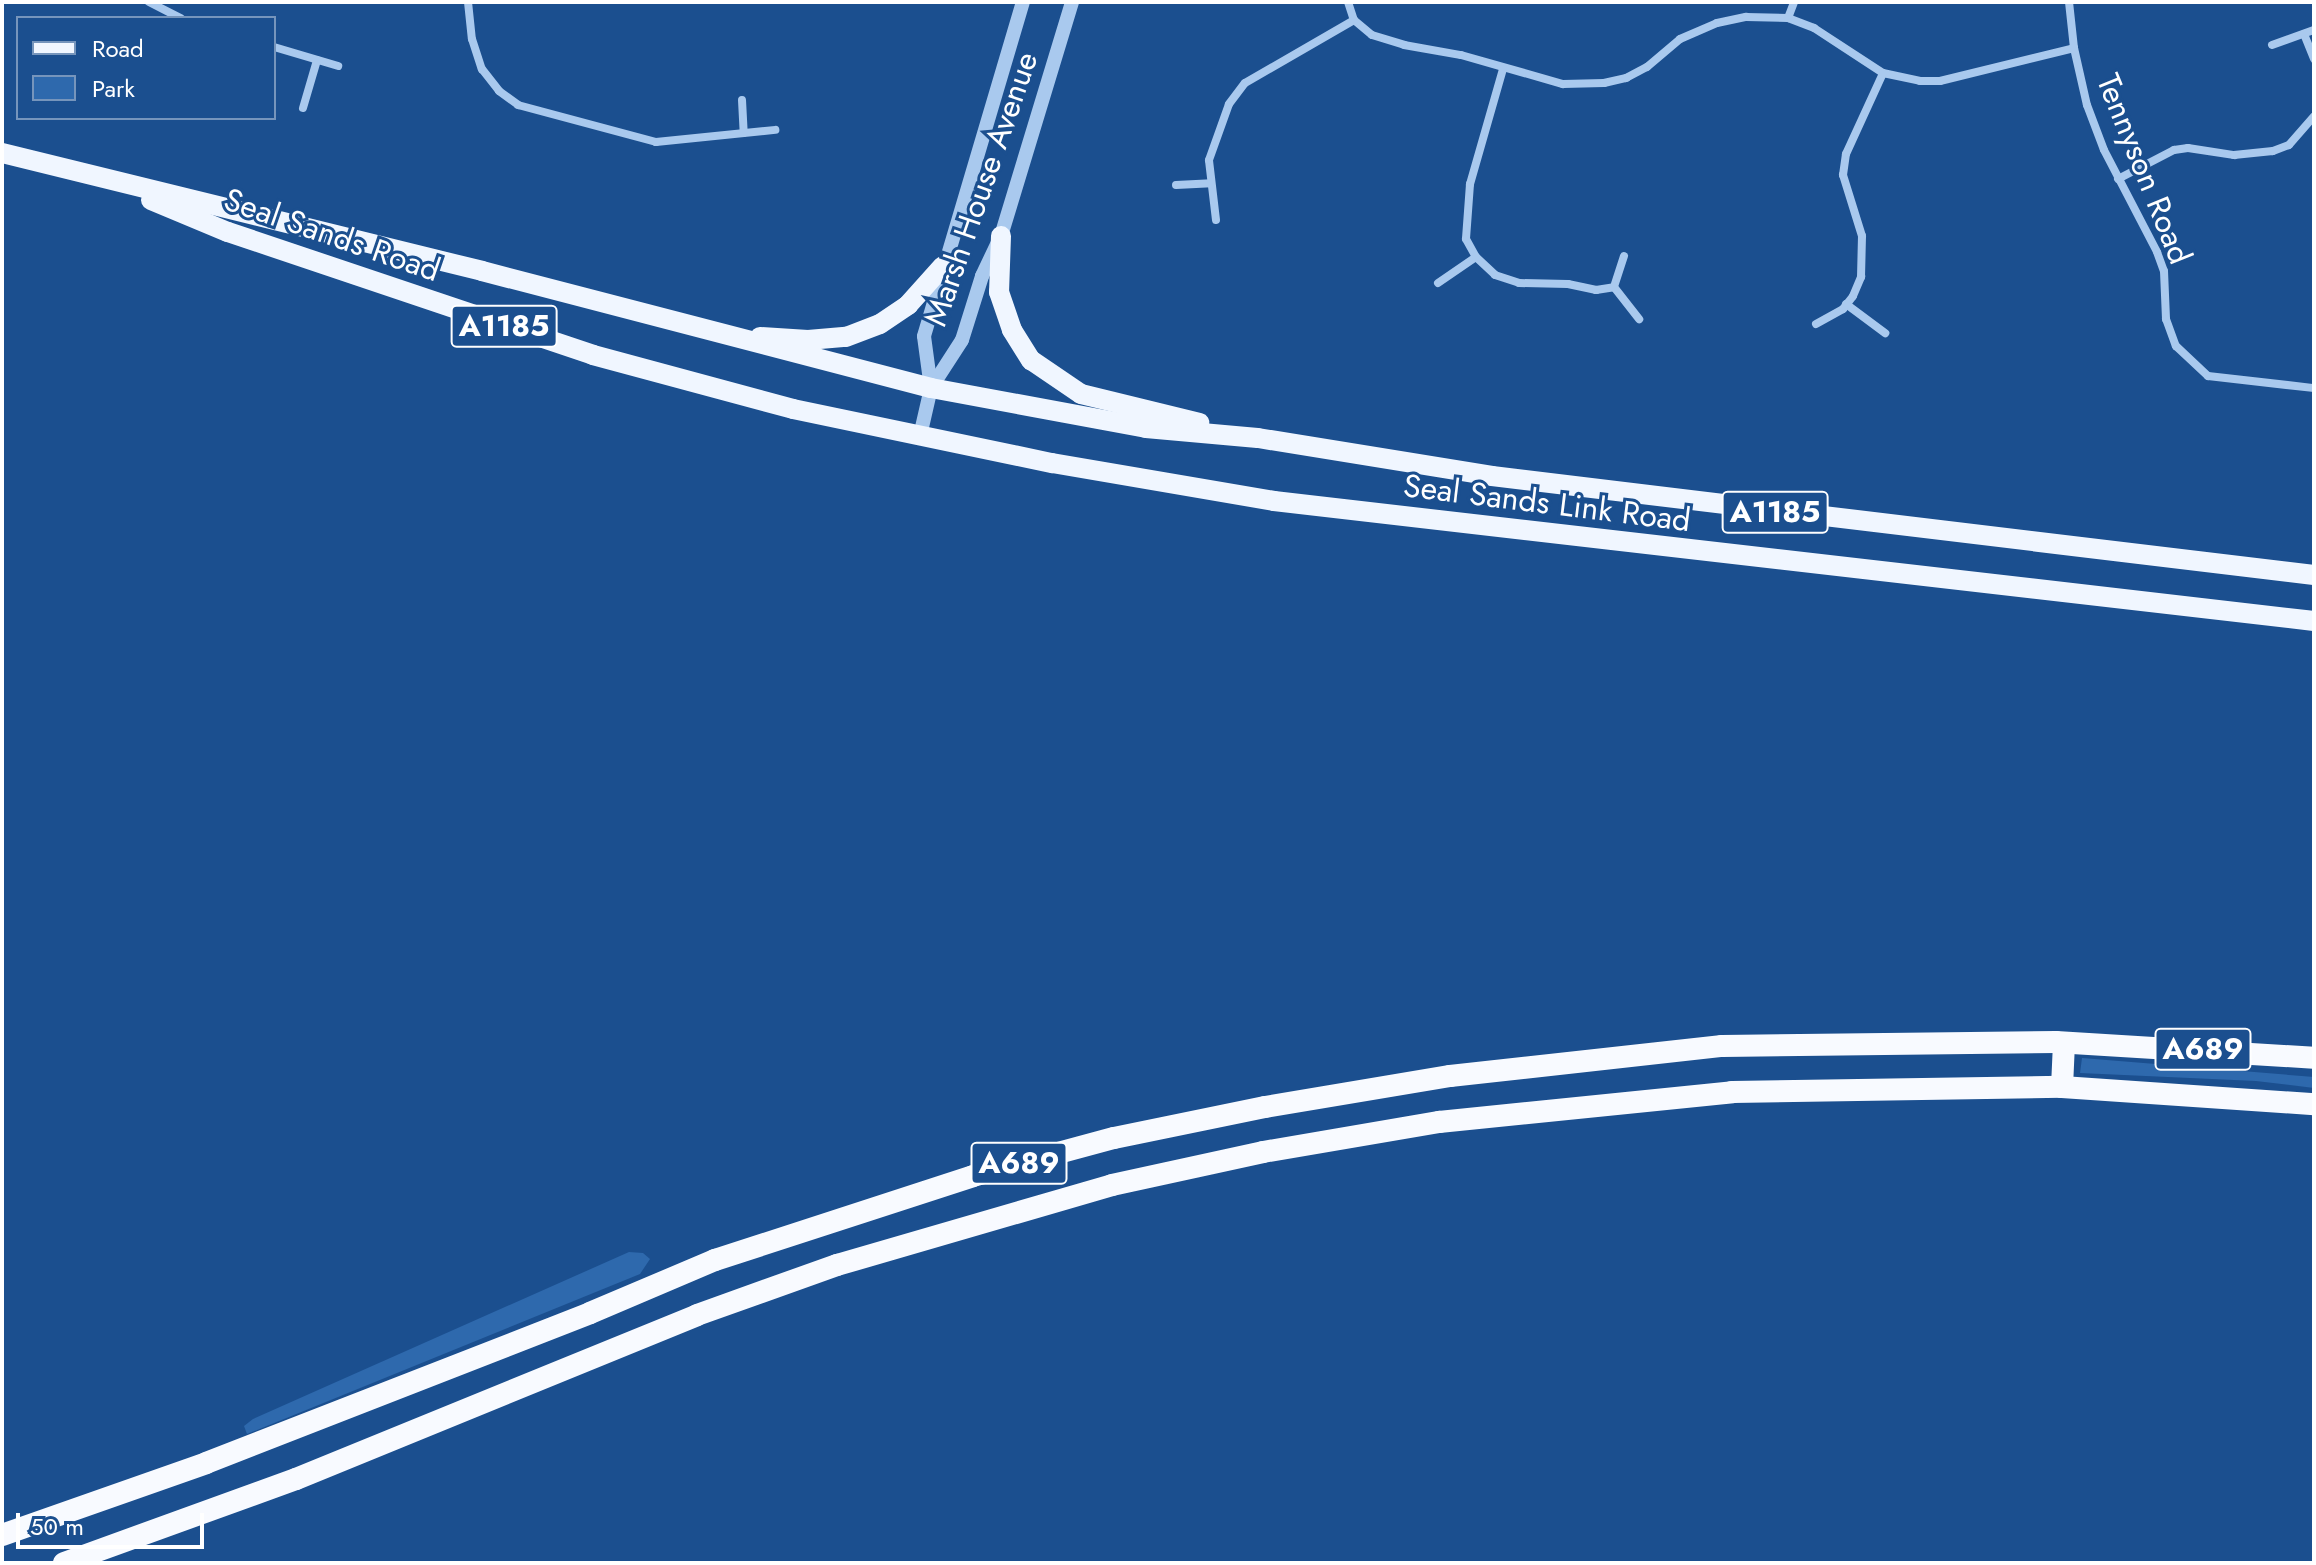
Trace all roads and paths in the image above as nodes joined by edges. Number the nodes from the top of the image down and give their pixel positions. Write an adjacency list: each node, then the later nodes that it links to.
1 (149, 2): 8 (street)
2 (468, 2): 25 (street)
3 (1023, 2): 35 (street, Marsh House Avenue)
4 (1072, 2): 32 (street, Marsh House Avenue)
5 (1348, 2): 10 (street)
6 (1794, 2): 9 (street)
7 (2069, 2): 15 (street, Tennyson Road)
8 (177, 16)
9 (1788, 18): 19 (street); 20 (street)
10 (1354, 20): 19 (street); 29 (street)
11 (2314, 30): 12 (street)
12 (2304, 34): 13 (street); 16 (street)
13 (2272, 45)
14 (276, 48): 17 (street)
15 (2074, 48): 20 (street); 28 (street, Tennyson Road)
16 (2314, 59)
17 (317, 60): 18 (street); 22 (street)
18 (338, 66)
19 (1503, 69): 34 (street)
20 (1883, 73): 38 (street)
21 (742, 100): 25 (street)
22 (303, 108)
23 (2314, 116): 28 (street)
24 (775, 130): 25 (street)
25 (744, 133)
26 (2, 153): 27 (main road, Seal Sands Road / A1185)
27 (99, 179): 42 (main road, Seal Sands Road / A1185); 45 (main road, Seal Sands Road / A1185)
28 (2118, 179): 44 (street, Tennyson Road)
29 (1211, 183): 30 (street); 31 (street)
30 (1176, 185)
31 (1216, 220)
32 (1001, 236): 43 (street, Marsh House Avenue); 46 (main road, A1185)
33 (1624, 256): 37 (street)
34 (1476, 257): 36 (street); 37 (street)
35 (943, 266): 42 (main road); 43 (street, Marsh House Avenue)
36 (1438, 283)
37 (1614, 287): 39 (street)
38 (1846, 304): 40 (street); 41 (street)
39 (1639, 319)
40 (1816, 324)
41 (1885, 333)
42 (725, 336): 43 (main road, Seal Sands Road / A1185)
43 (931, 388): 45 (street, Marsh House Avenue); 46 (main road, Seal Sands Link Road / A1185)
44 (2314, 388)
45 (920, 436): 48 (main road, Seal Sands Link Road / A1185)
46 (1258, 438): 47 (main road, Seal Sands Link Road / A1185)
47 (2314, 575)
48 (2314, 621)
49 (2064, 1043): 50 (highway, A689); 51 (highway); 53 (highway, A689)
50 (2314, 1058)
51 (2062, 1087): 52 (highway, A689); 54 (highway, A689)
52 (2314, 1104)
53 (2, 1535)
54 (64, 1563)

